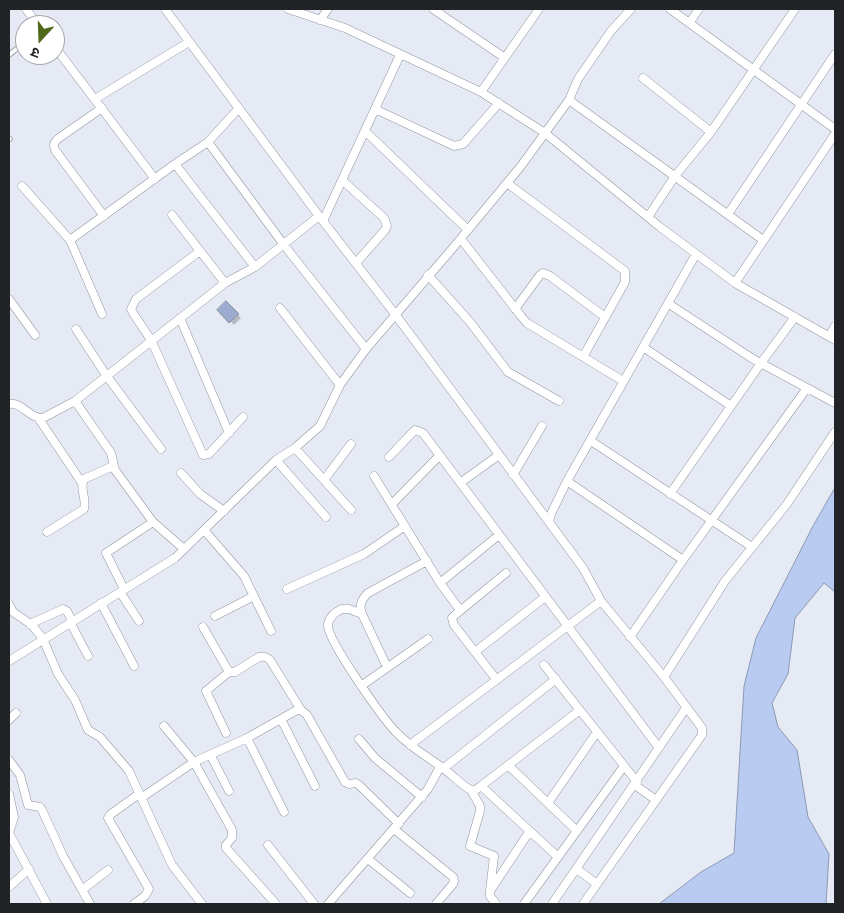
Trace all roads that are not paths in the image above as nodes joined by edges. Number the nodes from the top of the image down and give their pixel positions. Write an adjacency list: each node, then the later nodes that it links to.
1 (165, 9): 12 (street)
2 (288, 9): 10 (street)
3 (328, 9): 10 (street)
4 (433, 9): 15 (street)
5 (539, 9): 15 (street)
6 (631, 9): 21 (street)
7 (670, 9): 11 (street)
8 (699, 9): 11 (street)
9 (795, 9): 17 (street)
10 (320, 20): 14 (street)
11 (689, 23): 17 (street)
12 (189, 42): 20 (street); 25 (street)
13 (835, 54): 23 (street)
14 (400, 55): 19 (street); 26 (street)
15 (505, 58): 19 (street)
16 (65, 60): 20 (street)
17 (753, 70): 23 (street); 29 (street)
18 (642, 78): 29 (street)
19 (481, 92): 22 (street)
20 (95, 99): 24 (street)
21 (568, 100): 30 (street); 34 (street)
22 (499, 103): 26 (street); 30 (street)
23 (801, 105): 27 (street); 39 (street)
24 (102, 108): 35 (street); 41 (street)
25 (239, 108): 32 (street); 43 (street)
26 (375, 109): 28 (street)
27 (835, 130)
28 (365, 131): 36 (street); 44 (street)
29 (711, 132): 34 (street)
30 (545, 133): 37 (street); 42 (street)
31 (835, 134): 47 (street)
32 (208, 142): 33 (street); 48 (street)
33 (175, 164): 35 (street); 52 (street)
34 (675, 176): 39 (street); 42 (street)
35 (155, 179): 41 (street)
36 (342, 180): 43 (street); 51 (street)
37 (507, 183): 44 (street); 62 (street)
38 (22, 186): 46 (street)
39 (728, 214): 47 (street)
40 (172, 215): 49 (street)
41 (104, 216): 46 (street)
42 (648, 217): 50 (street)
43 (321, 218): 48 (street); 51 (street)
44 (468, 230): 45 (street)
45 (461, 239): 53 (street); 59 (street)
46 (70, 240): 60 (street)
47 (764, 240): 54 (street)
48 (284, 245): 52 (street); 71 (street)
49 (200, 251): 55 (street); 69 (street)
50 (696, 254): 54 (street); 57 (street)
51 (356, 262): 61 (street)
52 (255, 267): 55 (street)
53 (428, 275): 61 (street); 79 (street)
54 (734, 282): 63 (street)
55 (225, 284): 64 (street)
56 (9, 299): 67 (street)
57 (669, 304): 70 (street); 73 (street)
58 (280, 308): 76 (street)
59 (515, 309): 62 (street); 72 (street)
60 (102, 314)
61 (395, 314): 71 (street); 93 (street)
62 (605, 317): 72 (street)
63 (796, 317): 68 (street); 73 (street)
64 (180, 318): 69 (street); 87 (street)
65 (835, 326): 68 (street)
66 (76, 329): 74 (street)
67 (35, 334)
68 (832, 338)
69 (151, 340): 74 (street); 87 (street)
70 (643, 347): 75 (street); 82 (street)
71 (366, 349): 76 (street)
72 (583, 357): 75 (street)
73 (761, 363): 77 (street); 82 (street)
74 (106, 375): 78 (street); 91 (street)
75 (623, 381): 88 (street)
76 (340, 385): 90 (street)
77 (807, 388): 80 (street); 110 (street)
78 (75, 401): 84 (street); 96 (street)
79 (559, 402)
80 (835, 403)
81 (9, 404): 84 (street)
82 (731, 406): 104 (street)
83 (243, 417): 87 (street)
84 (39, 419): 103 (street)
85 (542, 426): 98 (street)
86 (835, 432): 116 (street)
87 (228, 433)
88 (591, 441): 101 (street); 104 (street)
89 (350, 444): 100 (street)
90 (295, 448): 95 (street); 100 (street)
91 (161, 449)
92 (440, 455): 94 (street); 102 (street); 105 (street)
93 (499, 455): 98 (street); 102 (street)
94 (389, 457)
95 (276, 460): 107 (street); 109 (street)
96 (113, 466): 103 (street); 111 (street)
97 (181, 473): 107 (street)
98 (513, 474): 108 (street)
99 (374, 476): 105 (street)
100 (324, 480): 106 (street)
101 (567, 481): 108 (street); 118 (street)
102 (460, 482): 115 (street)
103 (82, 483): 114 (street)
104 (670, 494): 110 (street)
105 (392, 504): 112 (street)
106 (351, 510)
107 (224, 511): 113 (street)
108 (550, 516): 126 (street)
109 (326, 517)
110 (712, 521): 116 (street); 118 (street)
111 (153, 522): 117 (street); 123 (street)
112 (405, 526): 119 (street); 122 (street)
113 (204, 530): 117 (street); 124 (street)
114 (48, 532)
115 (498, 535): 121 (street); 125 (street)
116 (752, 547): 148 (street)
117 (184, 549): 123 (street)
118 (683, 560): 138 (street)
119 (426, 561): 121 (street); 130 (street)
120 (506, 574): 129 (street)
121 (440, 583): 129 (street)
122 (287, 589)
123 (122, 591): 127 (street); 132 (street)
124 (254, 596): 131 (street); 137 (street)
125 (544, 597): 135 (street); 141 (street)
126 (601, 601): 135 (street); 138 (street)
127 (101, 603): 133 (street); 145 (street)
128 (10, 610): 134 (street)
129 (460, 610): 141 (street)
130 (362, 614): 146 (street); 151 (street)
131 (214, 616)
132 (138, 621)
133 (71, 622): 134 (street); 139 (street); 142 (street)
134 (30, 624): 139 (street)
135 (567, 626): 149 (street); 164 (street)
136 (203, 627): 147 (street)
137 (270, 631)
138 (630, 637): 148 (street)
139 (42, 639): 143 (street); 178 (street)
140 (428, 639): 146 (street)
141 (475, 652): 149 (street)
142 (88, 656)
143 (9, 661)
144 (544, 665): 150 (street)
145 (134, 666)
146 (387, 667): 151 (street)
147 (229, 672): 153 (street); 160 (street)
148 (664, 677): 152 (street)
149 (496, 679): 163 (street)
150 (556, 680): 154 (street); 170 (street)
151 (361, 686): 163 (street)
152 (686, 708): 164 (street); 180 (street)
153 (301, 710): 156 (street); 183 (street)
154 (580, 710): 159 (street); 168 (street)
155 (16, 713): 157 (street)
156 (281, 719): 161 (street); 173 (street)
157 (9, 720)
158 (164, 726): 167 (street)
159 (597, 732): 169 (street); 181 (street)
160 (226, 734)
161 (247, 738): 165 (street); 182 (street)
162 (359, 739): 179 (street)
163 (410, 745): 170 (street)
164 (659, 748): 172 (street)
165 (211, 756): 167 (street); 176 (street)
166 (9, 760): 171 (street)
167 (194, 762): 178 (street); 201 (street)
168 (508, 765): 174 (street); 181 (street)
169 (624, 766): 172 (street); 184 (street)
170 (442, 767): 175 (street); 179 (street)
171 (12, 772): 194 (street)
172 (636, 783): 180 (street); 191 (street)
173 (314, 786)
174 (481, 786): 175 (street); 185 (street)
175 (471, 790): 195 (street)
176 (229, 791)
177 (9, 794): 189 (street)
178 (140, 796): 199 (street); 200 (street)
179 (422, 797): 183 (street)
180 (656, 800): 192 (street)
181 (548, 803): 184 (street)
182 (284, 812)
183 (396, 827): 188 (street); 204 (street)
184 (577, 831): 187 (street)
185 (529, 832): 187 (street); 195 (street)
186 (268, 845): 202 (street)
187 (558, 857): 206 (street)
188 (368, 859): 196 (street); 203 (street)
189 (28, 869): 193 (street); 197 (street)
190 (108, 870): 194 (street)
191 (578, 870): 192 (street); 207 (street)
192 (597, 884): 208 (street)
193 (9, 886)
194 (82, 890): 198 (street)
195 (490, 891): 205 (street)
196 (410, 893)
197 (47, 904)
198 (90, 904)
199 (134, 904)
200 (202, 904)
201 (276, 904)
202 (314, 904)
203 (328, 904)
204 (436, 904)
205 (496, 904)
206 (524, 904)
207 (552, 904)
208 (583, 904)

